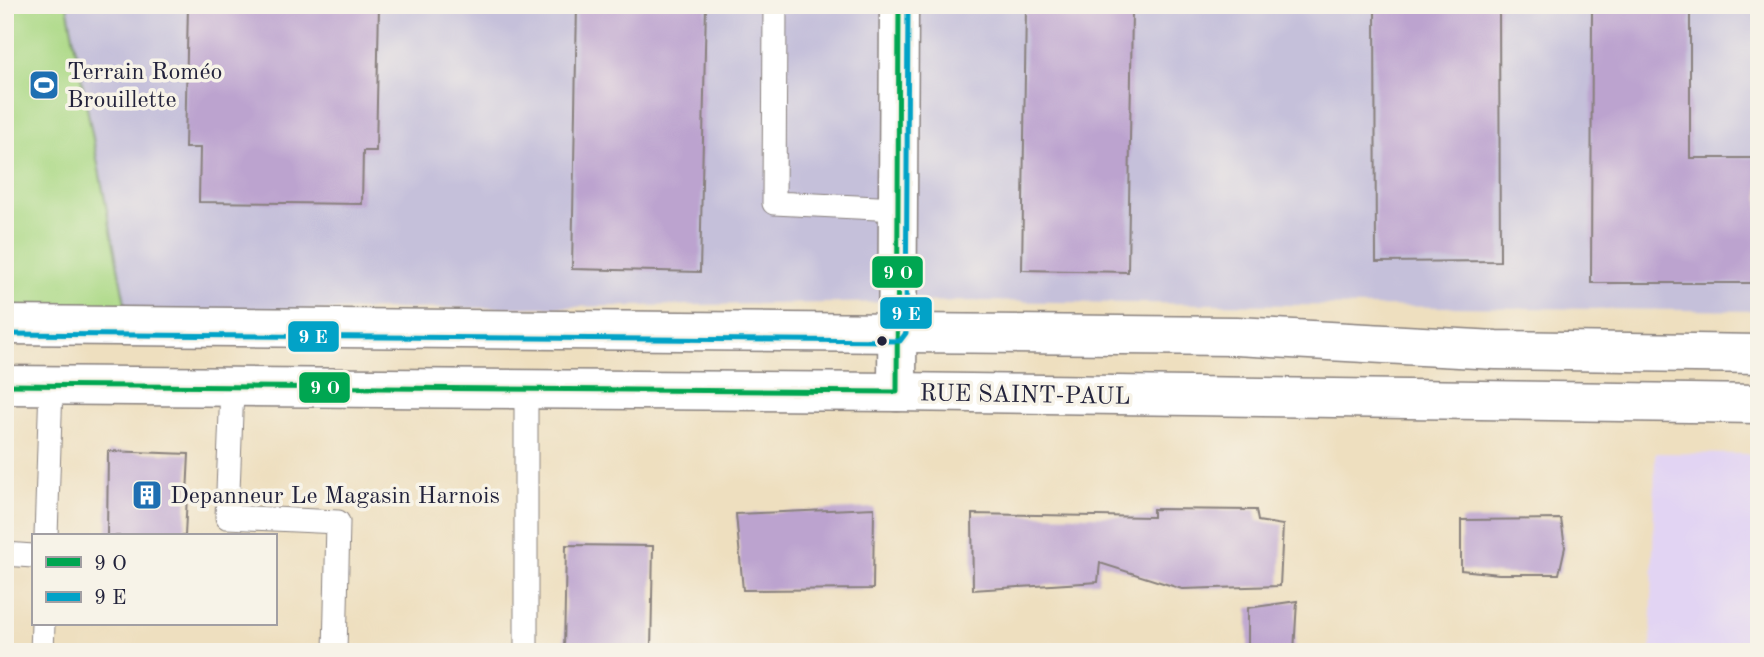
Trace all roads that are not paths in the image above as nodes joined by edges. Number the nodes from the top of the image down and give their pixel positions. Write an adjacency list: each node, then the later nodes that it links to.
1 (775, 5): 3 (lane)
2 (899, 5): 3 (street)
3 (898, 209): 6 (street)
4 (5, 325): 5 (street)
5 (268, 327): 6 (street); 12 (street)
6 (897, 333): 7 (street); 14 (street)
7 (1236, 336): 8 (street); 15 (street)
8 (1496, 350): 9 (street); 16 (street)
9 (1759, 354)
10 (5, 385): 11 (street, RUE SAINT-PAUL)
11 (51, 386): 12 (street, RUE SAINT-PAUL); 18 (lane)
12 (245, 387): 13 (street, RUE SAINT-PAUL); 23 (lane)
13 (526, 388): 14 (street, RUE SAINT-PAUL); 24 (lane)
14 (897, 392): 15 (street, RUE SAINT-PAUL)
15 (1248, 397): 16 (street, RUE SAINT-PAUL)
16 (1514, 400): 17 (street, RUE SAINT-PAUL)
17 (1759, 404)
18 (46, 534)
19 (5, 554): 20 (lane)
20 (32, 556)
21 (43, 626): 22 (lane)
22 (42, 652)
23 (335, 652)
24 (526, 652)

